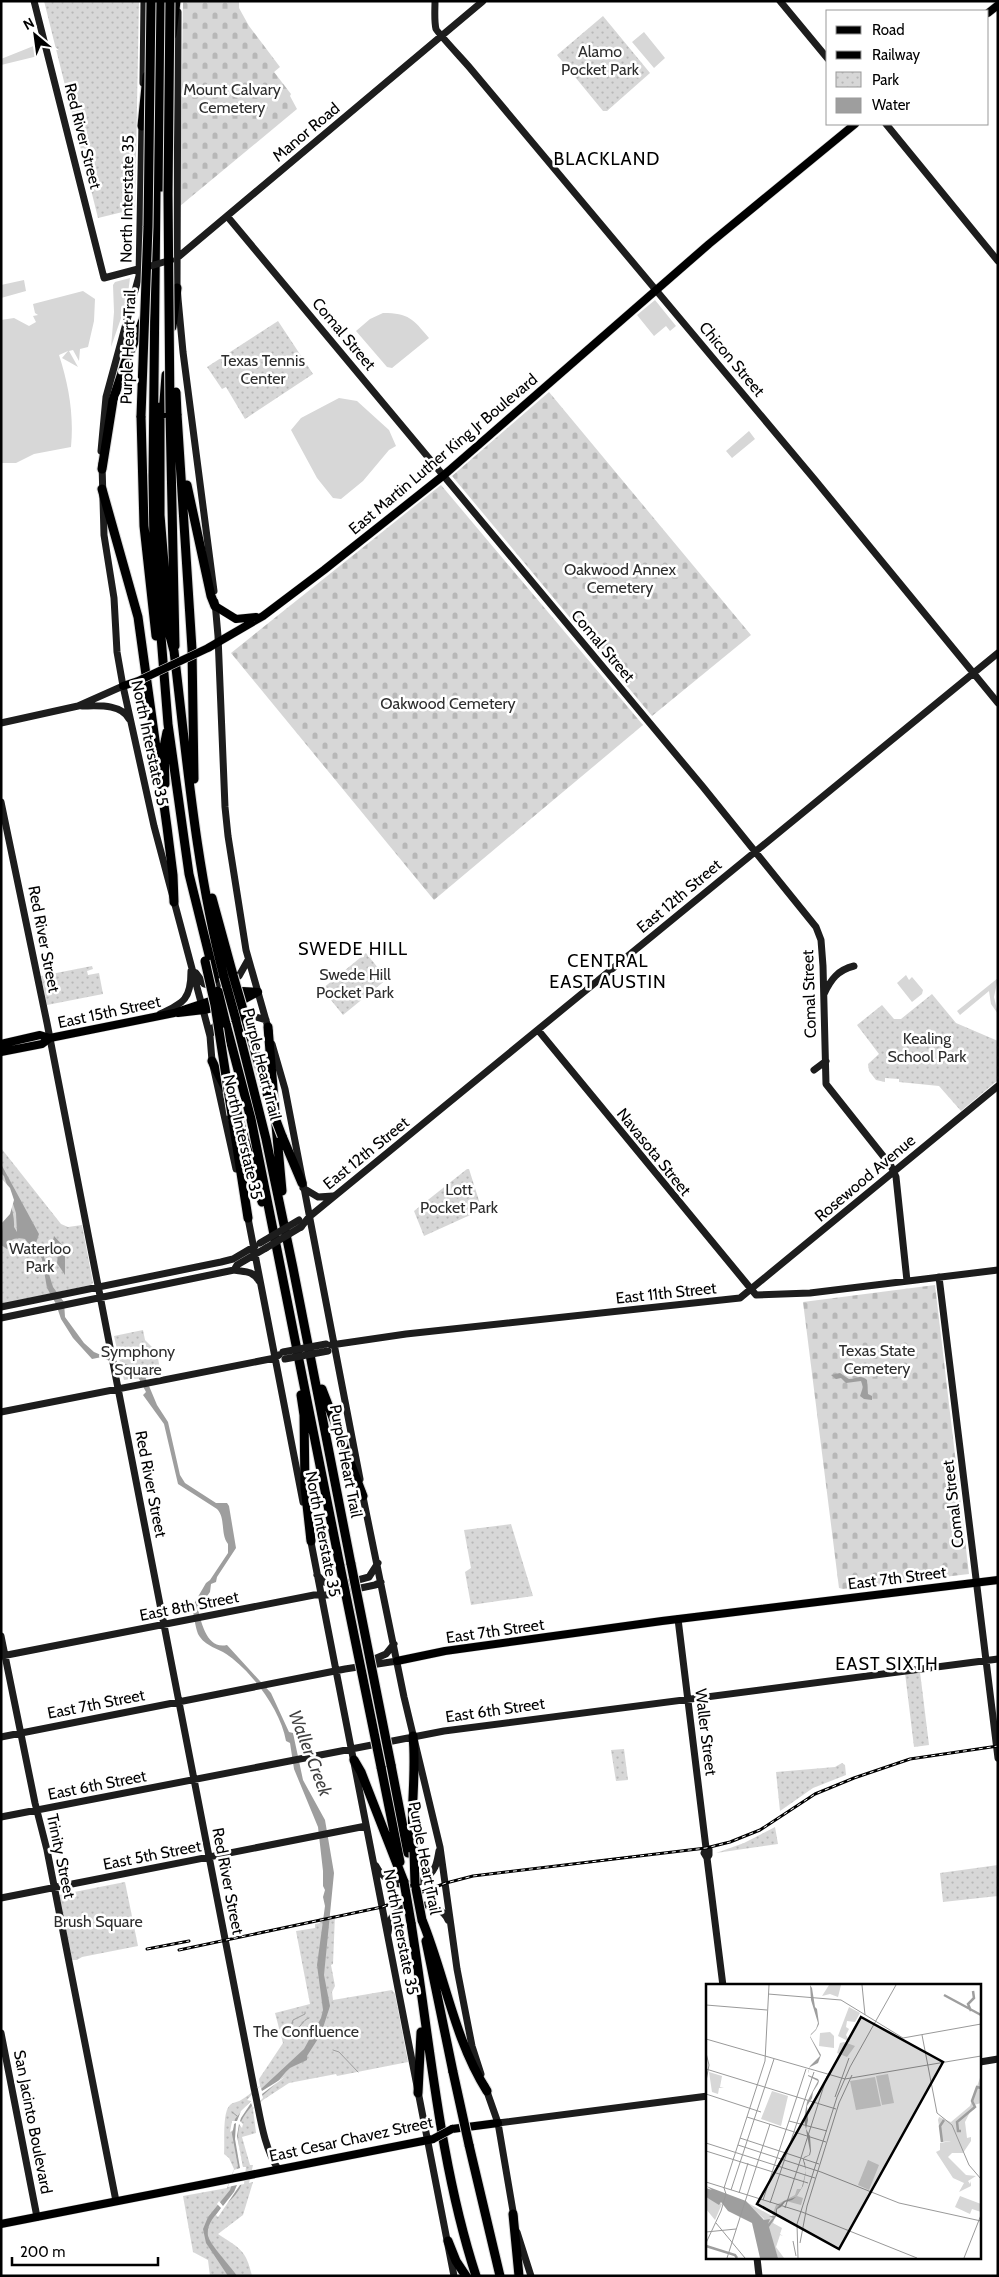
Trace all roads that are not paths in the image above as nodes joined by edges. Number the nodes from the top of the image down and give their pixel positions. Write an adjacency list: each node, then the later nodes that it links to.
1 (34, 1): 22 (main road, Red River Street)
2 (144, 1): 16 (main road, North Interstate 35)
3 (152, 1): 16 (highway); 38 (highway, Purple Heart Trail, bridge)
4 (158, 1): 21 (highway, Purple Heart Trail)
5 (165, 1): 13 (highway, Purple Heart Trail)
6 (170, 1): 23 (highway, bridge)
7 (177, 1): 13 (highway); 18 (main road)
8 (435, 1): 11 (main road)
9 (483, 1): 11 (main road, Manor Road)
10 (780, 1): 12 (main road)
11 (442, 36): 17 (main road, Manor Road); 24 (main road, Chicon Street)
12 (826, 56)
13 (163, 82): 26 (highway, Purple Heart Trail)
14 (854, 125): 24 (main road, East Martin Luther King Jr Boulevard)
15 (887, 125): 19 (main road)
16 (142, 126): 20 (main road, North Interstate 35)
17 (227, 216): 18 (main road, Manor Road); 29 (main road, Comal Street)
18 (178, 258): 20 (main road, Manor Road, bridge); 23 (main road)
19 (998, 261)
20 (143, 267): 22 (main road, Manor Road); 28 (main road, North Interstate 35)
21 (156, 272): 28 (highway); 38 (highway, Purple Heart Trail)
22 (104, 278)
23 (173, 289): 25 (highway, bridge); 26 (highway); 31 (main road)
24 (655, 290): 29 (main road, East Martin Luther King Jr Boulevard); 36 (main road, Chicon Street)
25 (174, 414): 27 (highway); 34 (highway, Purple Heart Trail)
26 (160, 447): 34 (highway, Purple Heart Trail)
27 (180, 455): 31 (highway); 46 (highway)
28 (102, 469): 30 (main road, North Interstate 35)
29 (444, 475): 32 (main road, East Martin Luther King Jr Boulevard); 47 (main road, Comal Street)
30 (102, 488): 37 (main road, North Interstate 35); 45 (highway)
31 (215, 606): 32 (main road); 33 (main road)
32 (263, 616): 33 (main road, East Martin Luther King Jr Boulevard)
33 (218, 642): 37 (main road, East Martin Luther King Jr Boulevard, bridge); 50 (main road)
34 (174, 651): 46 (highway, Purple Heart Trail)
35 (998, 653): 36 (main road, East 12th Street)
36 (973, 673): 39 (main road, Chicon Street); 47 (main road, East 12th Street)
37 (123, 686): 40 (main road, East Martin Luther King Jr Boulevard); 43 (main road, North Interstate 35)
38 (165, 693): 42 (highway, Purple Heart Trail)
39 (998, 703)
40 (78, 706): 41 (main road, East Martin Luther King Jr Boulevard); 43 (main road)
41 (1, 723)
42 (168, 724): 45 (highway); 49 (highway, Purple Heart Trail)
43 (134, 730): 48 (main road, North Interstate 35)
44 (1, 802): 61 (main road, Red River Street)
45 (165, 813): 48 (highway)
46 (194, 816): 53 (highway, Purple Heart Trail)
47 (756, 851): 55 (main road, Comal Street); 59 (main road, East 12th Street)
48 (174, 902): 51 (main road, North Interstate 35)
49 (198, 916): 53 (highway, Purple Heart Trail); 71 (highway, bridge)
50 (248, 960): 51 (main road); 54 (main road)
51 (191, 965): 56 (main road, North Interstate 35); 57 (main road)
52 (854, 966): 55 (main road)
53 (224, 977): 69 (highway, bridge); 75 (highway, Purple Heart Trail, bridge); 77 (highway, Purple Heart Trail, bridge)
54 (258, 992): 56 (main road, East 15th Street); 58 (main road)
55 (824, 994): 64 (main road, Comal Street)
56 (203, 1007): 57 (main road, East 15th Street); 60 (main road, North Interstate 35)
57 (154, 1017): 61 (main road, East 15th Street)
58 (267, 1023): 60 (main road); 69 (main road); 75 (highway)
59 (538, 1030): 70 (main road, East 12th Street); 83 (main road, Navasota Street)
60 (210, 1036): 65 (main road, North Interstate 35)
61 (50, 1038): 62 (main road, East 15th Street); 63 (main road, East 15th Street); 82 (main road, Red River Street)
62 (1, 1044)
63 (1, 1052)
64 (826, 1060): 66 (main road); 68 (main road, Comal Street)
65 (212, 1061): 71 (main road, North Interstate 35); 77 (highway)
66 (814, 1070)
67 (998, 1086): 68 (main road, Rosewood Avenue)
68 (893, 1172): 80 (main road); 83 (main road, Rosewood Avenue)
69 (303, 1186): 70 (main road); 72 (main road)
70 (336, 1195): 72 (main road, East 12th Street)
71 (248, 1218): 74 (main road, North Interstate 35)
72 (308, 1218): 73 (main road, East 12th Street); 91 (main road)
73 (300, 1224): 74 (main road, East 12th Street, bridge); 74 (main road, East 12th Street, bridge)
74 (254, 1252): 76 (main road, East 12th Street); 81 (main road, North Interstate 35); 82 (main road, East 12th Street)
75 (293, 1268): 87 (highway, Purple Heart Trail)
76 (234, 1270): 81 (main road); 84 (main road, East 12th Street)
77 (281, 1270): 85 (highway, Purple Heart Trail)
78 (998, 1270): 79 (main road)
79 (939, 1277): 80 (main road); 101 (main road, Comal Street)
80 (907, 1280): 83 (main road)
81 (260, 1284): 92 (main road, North Interstate 35)
82 (98, 1288): 84 (main road, Red River Street); 86 (main road, East 12th Street)
83 (750, 1290): 91 (main road, East 11th Street)
84 (101, 1298): 89 (main road, East 12th Street); 93 (main road, Red River Street)
85 (287, 1298): 96 (highway); 129 (highway, Purple Heart Trail, bridge)
86 (20, 1303): 88 (main road, East 12th Street); 89 (main road)
87 (300, 1305): 95 (highway); 126 (highway, Purple Heart Trail, bridge)
88 (1, 1307)
89 (22, 1313): 90 (main road, East 12th Street)
90 (1, 1318)
91 (329, 1347): 92 (main road, East 11th Street, bridge); 95 (main road)
92 (275, 1358): 93 (main road, East 11th Street); 96 (main road, North Interstate 35)
93 (118, 1389): 94 (main road, East 11th Street); 104 (main road, Red River Street)
94 (1, 1412)
95 (363, 1496): 97 (main road)
96 (311, 1541): 98 (main road, North Interstate 35)
97 (378, 1563): 98 (main road); 100 (main road)
98 (317, 1575): 102 (main road, North Interstate 35)
99 (998, 1580): 101 (main road, East 7th Street)
100 (382, 1582): 102 (main road, East 8th Street); 106 (main road)
101 (976, 1583): 103 (main road, East 7th Street); 110 (main road, Comal Street)
102 (321, 1594): 104 (main road, East 8th Street); 112 (main road, North Interstate 35)
103 (678, 1619): 109 (main road, East 7th Street); 113 (main road, Waller Street)
104 (164, 1624): 107 (main road, East 8th Street); 114 (main road, Red River Street)
105 (1, 1636): 107 (main road, Trinity Street)
106 (394, 1644): 109 (main road); 111 (main road)
107 (3, 1656): 115 (main road, Trinity Street)
108 (998, 1659): 110 (main road, East 6th Street)
109 (397, 1661): 111 (main road, East 7th Street); 117 (main road)
110 (986, 1661): 113 (main road, East 6th Street); 119 (main road, Comal Street)
111 (345, 1668): 112 (main road, East 7th Street)
112 (336, 1670): 114 (main road, East 7th Street); 118 (main road, North Interstate 35)
113 (688, 1698): 117 (main road, East 6th Street); 135 (main road, Waller Street)
114 (179, 1701): 115 (main road, East 7th Street); 121 (main road, Red River Street)
115 (21, 1733): 116 (main road, East 7th Street); 122 (main road, Trinity Street)
116 (1, 1736)
117 (413, 1736): 118 (main road, East 6th Street); 125 (main road); 126 (highway)
118 (351, 1749): 120 (main road, North Interstate 35); 121 (main road, East 6th Street)
119 (998, 1758)
120 (354, 1760): 124 (main road, North Interstate 35); 129 (highway)
121 (194, 1780): 122 (main road, East 6th Street); 127 (main road, Red River Street)
122 (37, 1810): 123 (main road, East 6th Street); 130 (main road, Trinity Street)
123 (1, 1817)
124 (366, 1826): 127 (main road, East 5th Street); 128 (main road, North Interstate 35)
125 (440, 1847): 128 (main road); 133 (main road)
126 (411, 1853): 132 (highway, Purple Heart Trail, bridge)
127 (210, 1857): 130 (main road, East 5th Street); 145 (main road, Red River Street)
128 (372, 1857): 134 (main road, North Interstate 35)
129 (397, 1863): 136 (highway, Purple Heart Trail, bridge)
130 (55, 1888): 131 (main road, East 5th Street); 146 (main road, Trinity Street)
131 (1, 1898)
132 (422, 1920): 140 (highway); 155 (highway, Purple Heart Trail, bridge)
133 (450, 1925): 134 (main road); 140 (main road)
134 (388, 1937): 141 (main road, North Interstate 35)
135 (723, 1984)
136 (423, 1995): 141 (highway); 154 (highway, Purple Heart Trail)
137 (1, 2033): 148 (main road, San Jacinto Boulevard)
138 (998, 2059): 139 (main road)
139 (982, 2062)
140 (486, 2091): 143 (main road)
141 (418, 2093): 144 (main road, North Interstate 35)
142 (706, 2096): 143 (main road, East Cesar Chavez Street)
143 (498, 2123): 144 (main road, East Cesar Chavez Street, bridge); 147 (main road)
144 (430, 2139): 145 (main road, East Cesar Chavez Street); 150 (main road, North Interstate 35)
145 (278, 2169): 146 (main road, East Cesar Chavez Street)
146 (116, 2201): 148 (main road, East Cesar Chavez Street)
147 (513, 2214): 156 (highway); 157 (main road)
148 (37, 2217): 149 (main road, East Cesar Chavez Street)
149 (1, 2224)
150 (448, 2241): 152 (main road, North Interstate 35); 153 (highway)
151 (757, 2260): 158 (main road)
152 (454, 2276)
153 (466, 2276)
154 (476, 2276)
155 (500, 2276)
156 (519, 2276)
157 (531, 2276)
158 (759, 2276)

